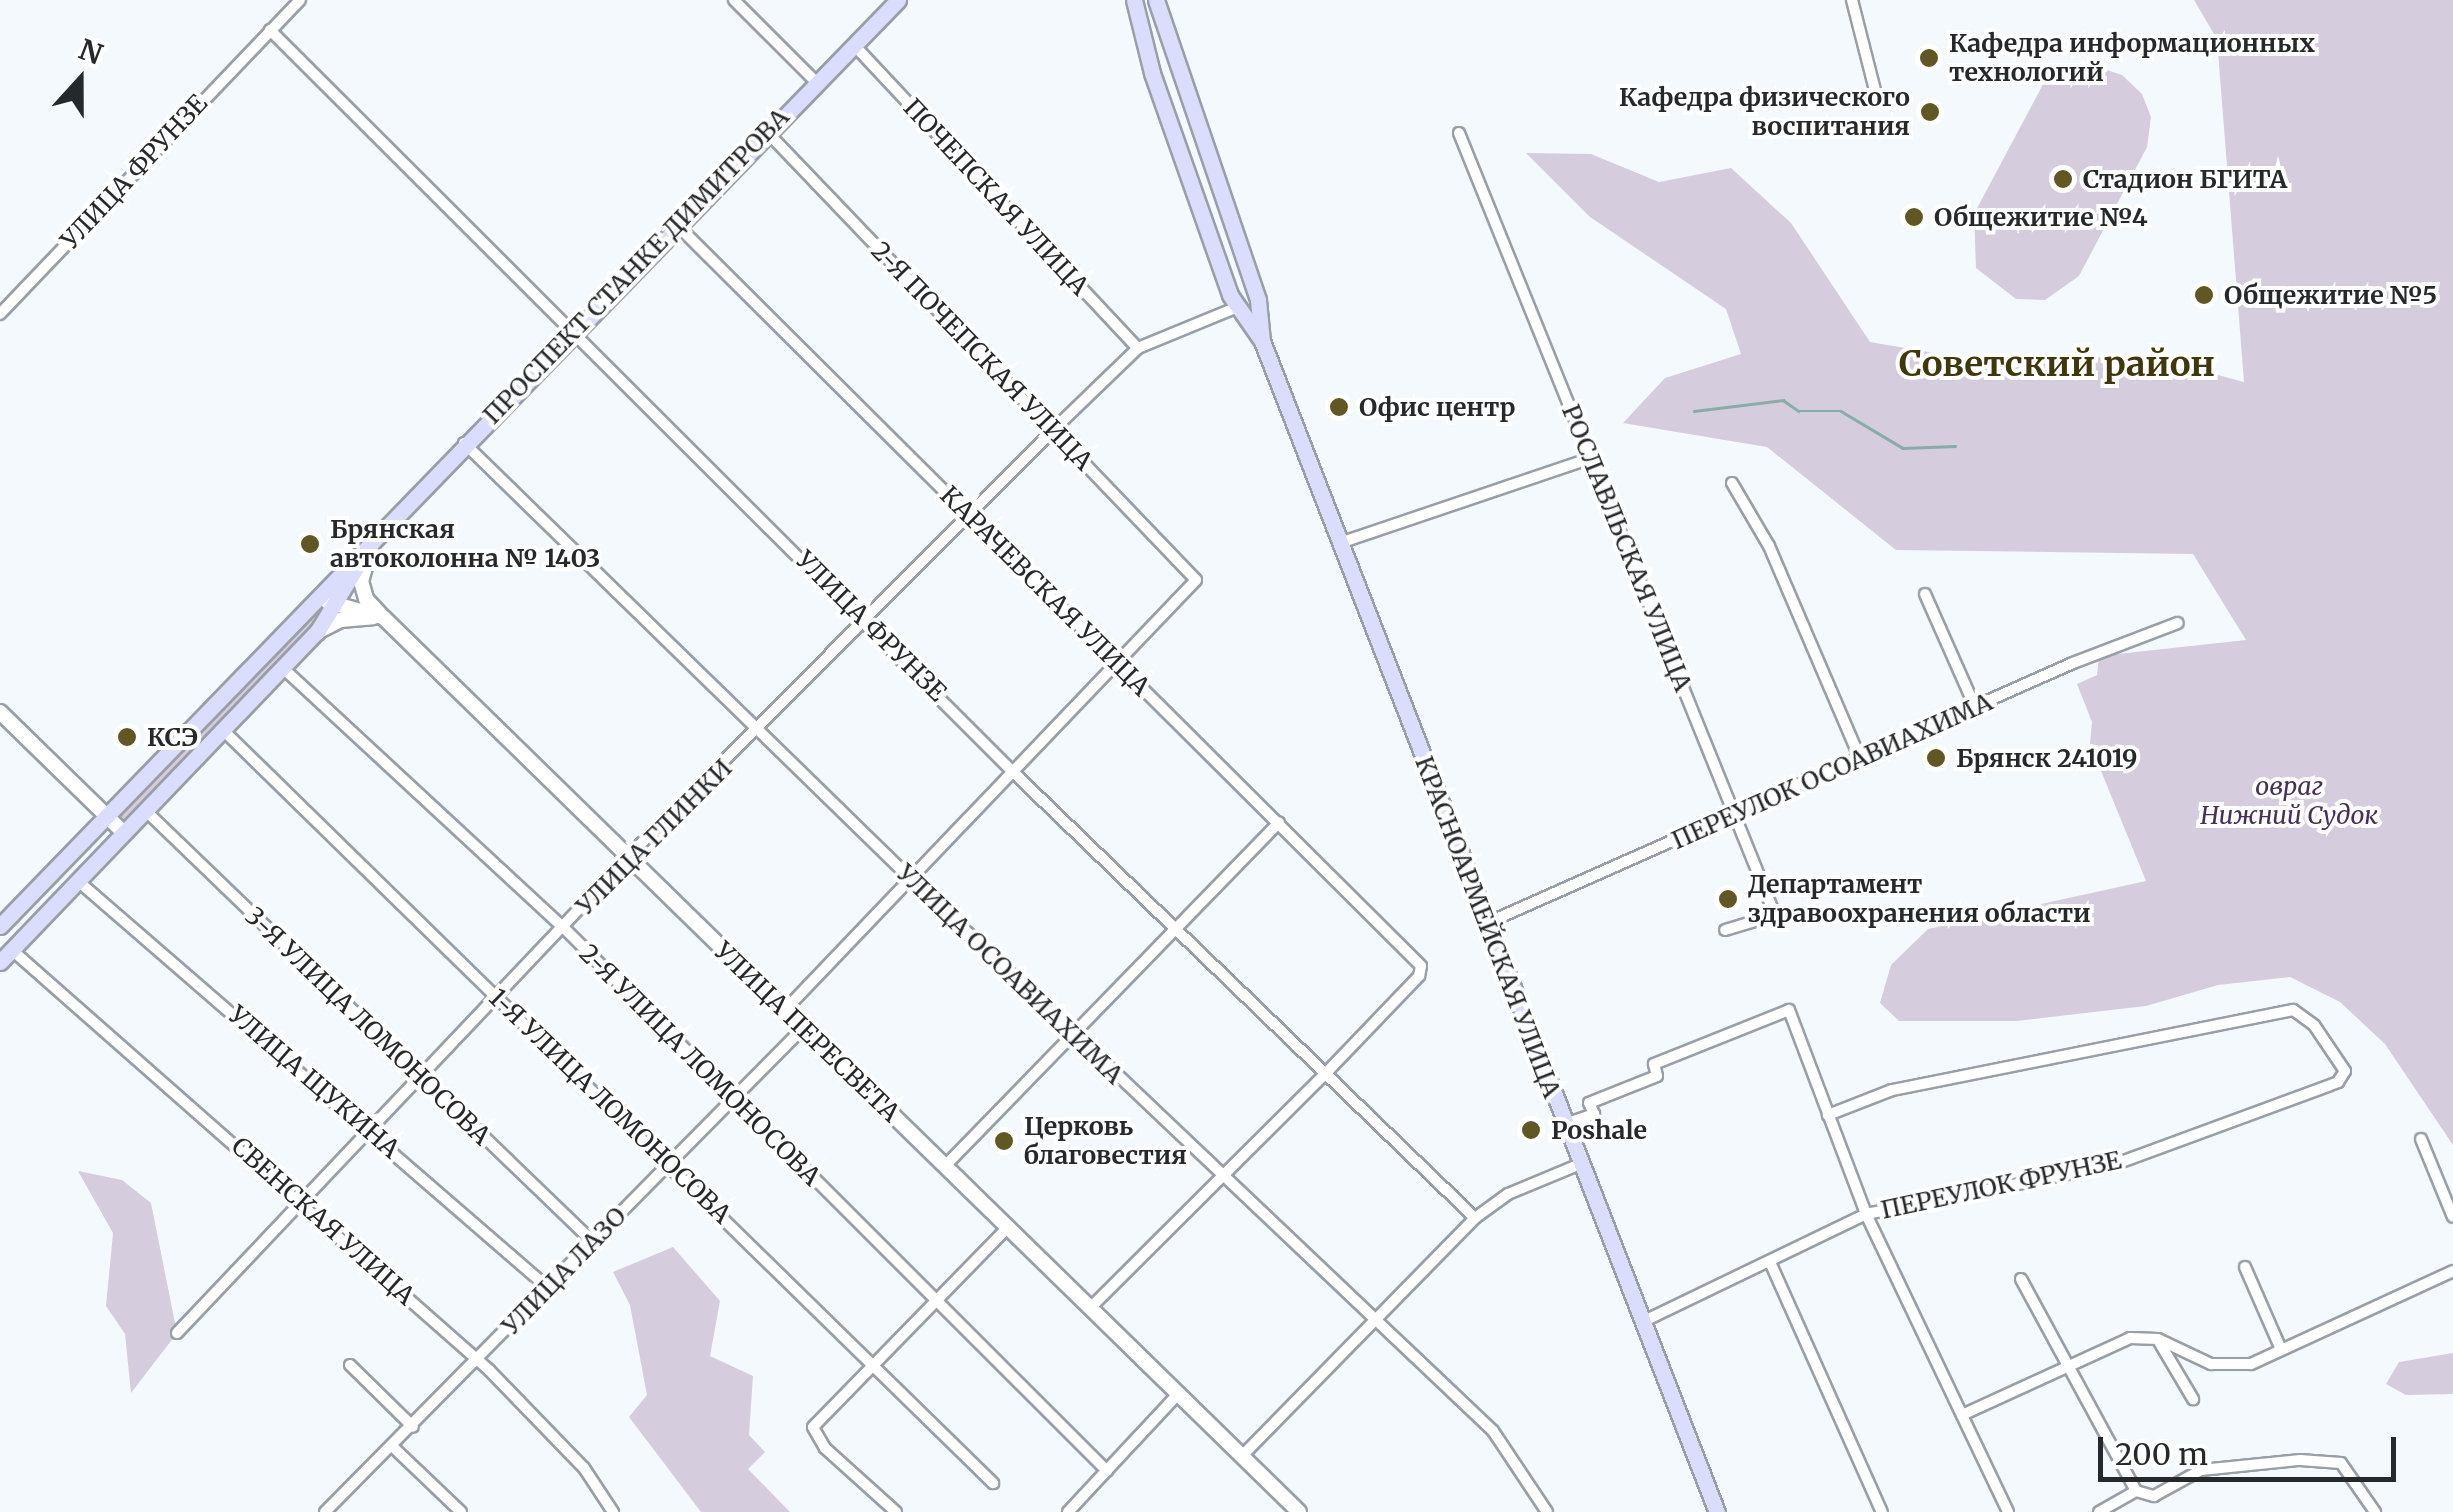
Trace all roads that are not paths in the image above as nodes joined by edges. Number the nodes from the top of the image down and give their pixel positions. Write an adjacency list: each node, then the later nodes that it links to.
1 (300, 0): 7 (street, УЛИЦА ФРУНЗЕ)
2 (734, 0): 9 (street)
3 (898, 0): 8 (main road, ПРОСПЕКТ СТАНКЕ ДИМИТРОВА)
4 (1134, 0): 14 (main road)
5 (1156, 0): 17 (main road)
6 (1852, 0): 10 (street)
7 (270, 30): 15 (street, УЛИЦА ФРУНЗЕ); 16 (street, УЛИЦА ФРУНЗЕ)
8 (854, 45): 9 (main road, ПРОСПЕКТ СТАНКЕ ДИМИТРОВА); 18 (street, ПОЧЕПСКАЯ УЛИЦА)
9 (816, 82): 11 (main road, ПРОСПЕКТ СТАНКЕ ДИМИТРОВА)
10 (1875, 90)
11 (767, 132): 13 (main road, ПРОСПЕКТ СТАНКЕ ДИМИТРОВА); 19 (street, 2-Я ПОЧЕПСКАЯ УЛИЦА)
12 (1460, 133): 21 (street, РОСЛАВЛЬСКАЯ УЛИЦА)
13 (676, 224): 16 (main road, ПРОСПЕКТ СТАНКЕ ДИМИТРОВА); 23 (street, КАРАЧЕВСКАЯ УЛИЦА)
14 (1235, 308): 17 (main road); 18 (street)
15 (0, 314)
16 (574, 329): 20 (main road, ПРОСПЕКТ СТАНКЕ ДИМИТРОВА); 30 (street, УЛИЦА ФРУНЗЕ)
17 (1262, 341): 25 (main road, КРАСНОАРМЕЙСКАЯ УЛИЦА)
18 (1138, 348): 19 (street, УЛИЦА ГЛИНКИ)
19 (1053, 430): 23 (street, УЛИЦА ГЛИНКИ); 33 (street, 2-Я ПОЧЕПСКАЯ УЛИЦА)
20 (463, 443): 24 (main road, ПРОСПЕКТ СТАНКЕ ДИМИТРОВА); 37 (street, УЛИЦА ОСОАВИАХИМА)
21 (1590, 458): 25 (street); 42 (street, РОСЛАВЛЬСКАЯ УЛИЦА)
22 (1732, 483): 39 (street)
23 (968, 516): 30 (street, УЛИЦА ГЛИНКИ); 33 (street, КАРАЧЕВСКАЯ УЛИЦА)
24 (376, 533): 27 (main road, ПРОСПЕКТ СТАНКЕ ДИМИТРОВА); 28 (main road, ПРОСПЕКТ СТАНКЕ ДИМИТРОВА); 29 (main road, УЛИЦА ПЕРЕСВЕТА)
25 (1340, 543): 49 (main road, КРАСНОАРМЕЙСКАЯ УЛИЦА)
26 (1925, 594): 35 (street)
27 (336, 602): 28 (main road); 29 (main road); 32 (main road, ПРОСПЕКТ СТАНКЕ ДИМИТРОВА)
28 (302, 615): 43 (main road, ПРОСПЕКТ СТАНКЕ ДИМИТРОВА)
29 (384, 618): 32 (main road); 46 (main road, УЛИЦА ПЕРЕСВЕТА)
30 (867, 621): 37 (street, УЛИЦА ГЛИНКИ); 40 (street, УЛИЦА ФРУНЗЕ)
31 (2178, 622): 35 (street, ПЕРЕУЛОК ОСОАВИАХИМА)
32 (317, 632): 34 (main road, ПРОСПЕКТ СТАНКЕ ДИМИТРОВА)
33 (1118, 663): 40 (street); 44 (street, КАРАЧЕВСКАЯ УЛИЦА)
34 (284, 669): 38 (main road, ПРОСПЕКТ СТАНКЕ ДИМИТРОВА); 52 (street, 2-Я УЛИЦА ЛОМОНОСОВА)
35 (1975, 707): 39 (street, ПЕРЕУЛОК ОСОАВИАХИМА)
36 (0, 712): 43 (main road)
37 (760, 730): 46 (street, УЛИЦА ГЛИНКИ); 47 (street, УЛИЦА ОСОАВИАХИМА)
38 (224, 731): 41 (main road, ПРОСПЕКТ СТАНКЕ ДИМИТРОВА); 55 (street, 1-Я УЛИЦА ЛОМОНОСОВА)
39 (1860, 758): 42 (street, ПЕРЕУЛОК ОСОАВИАХИМА)
40 (1013, 772): 47 (street); 51 (street, УЛИЦА ФРУНЗЕ)
41 (146, 810): 45 (main road, ПРОСПЕКТ СТАНКЕ ДИМИТРОВА); 60 (street, 3-Я УЛИЦА ЛОМОНОСОВА)
42 (1735, 814): 49 (street, ПЕРЕУЛОК ОСОАВИАХИМА); 53 (street, РОСЛАВЛЬСКАЯ УЛИЦА)
43 (106, 816): 45 (main road); 50 (main road, ПРОСПЕКТ СТАНКЕ ДИМИТРОВА)
44 (1280, 822): 51 (street); 59 (street, КАРАЧЕВСКАЯ УЛИЦА)
45 (124, 834): 48 (main road, ПРОСПЕКТ СТАНКЕ ДИМИТРОВА)
46 (628, 857): 52 (street, УЛИЦА ГЛИНКИ); 56 (main road, УЛИЦА ПЕРЕСВЕТА)
47 (910, 879): 56 (street); 58 (street, УЛИЦА ОСОАВИАХИМА)
48 (78, 881): 54 (main road, ПРОСПЕКТ СТАНКЕ ДИМИТРОВА); 64 (street, УЛИЦА ЩУКИНА)
49 (1487, 923): 63 (main road, КРАСНОАРМЕЙСКАЯ УЛИЦА)
50 (0, 926)
51 (1176, 927): 58 (street); 59 (street, УЛИЦА ФРУНЗЕ)
52 (564, 928): 55 (street, УЛИЦА ГЛИНКИ); 61 (street, 2-Я УЛИЦА ЛОМОНОСОВА)
53 (1726, 930)
54 (6, 956): 70 (street, СВЕНСКАЯ УЛИЦА)
55 (498, 998): 60 (street, УЛИЦА ГЛИНКИ); 67 (street, 1-Я УЛИЦА ЛОМОНОСОВА)
56 (786, 1010): 57 (main road, УЛИЦА ПЕРЕСВЕТА)
57 (803, 1028): 61 (street, УЛИЦА ЛАЗО); 68 (main road, УЛИЦА ПЕРЕСВЕТА)
58 (1074, 1035): 68 (street); 69 (street, УЛИЦА ОСОАВИАХИМА)
59 (1327, 1072): 69 (street); 73 (street, УЛИЦА ФРУНЗЕ)
60 (422, 1078): 64 (street, УЛИЦА ГЛИНКИ); 75 (street, 3-Я УЛИЦА ЛОМОНОСОВА)
61 (735, 1099): 67 (street, УЛИЦА ЛАЗО); 81 (street, 2-Я УЛИЦА ЛОМОНОСОВА)
62 (1828, 1116): 63 (street); 71 (street); 71 (street, ПЕРЕУЛОК ФРУНЗЕ)
63 (1565, 1124): 66 (main road, КРАСНОАРМЕЙСКАЯ УЛИЦА)
64 (372, 1130): 70 (street, УЛИЦА ГЛИНКИ); 80 (street, УЛИЦА ЩУКИНА)
65 (2421, 1139): 72 (street)
66 (1580, 1164): 73 (street); 84 (main road, КРАСНОАРМЕЙСКАЯ УЛИЦА)
67 (669, 1165): 75 (street, УЛИЦА ЛАЗО); 89 (street, 1-Я УЛИЦА ЛОМОНОСОВА)
68 (944, 1166): 74 (main road, УЛИЦА ПЕРЕСВЕТА)
69 (1221, 1177): 82 (street); 83 (street, УЛИЦА ОСОАВИАХИМА)
70 (301, 1200): 85 (street, УЛИЦА ГЛИНКИ); 88 (street, СВЕНСКАЯ УЛИЦА)
71 (1866, 1214): 76 (street, ПЕРЕУЛОК ФРУНЗЕ); 94 (street)
72 (2453, 1217)
73 (1475, 1218): 83 (street)
74 (1007, 1228): 81 (street); 82 (main road, УЛИЦА ПЕРЕСВЕТА)
75 (592, 1241): 80 (street, УЛИЦА ЛАЗО)
76 (1770, 1262): 84 (street, ПЕРЕУЛОК ФРУНЗЕ); 109 (street)
77 (2245, 1267): 87 (street)
78 (2453, 1271): 87 (street)
79 (2020, 1279): 91 (street)
80 (547, 1287): 88 (street, УЛИЦА ЛАЗО)
81 (935, 1301): 89 (street); 98 (street, 2-Я УЛИЦА ЛОМОНОСОВА)
82 (1090, 1308): 92 (main road, УЛИЦА ПЕРЕСВЕТА)
83 (1376, 1322): 97 (street); 107 (street, УЛИЦА ОСОАВИАХИМА)
84 (1642, 1322): 108 (main road, КРАСНОАРМЕЙСКАЯ УЛИЦА)
85 (177, 1333)
86 (2158, 1339): 87 (street); 91 (street); 93 (street)
87 (2280, 1346)
88 (476, 1361): 95 (street, УЛИЦА ЛАЗО); 103 (street, СВЕНСКАЯ УЛИЦА)
89 (875, 1362): 99 (street, 1-Я УЛИЦА ЛОМОНОСОВА); 104 (street)
90 (350, 1364): 95 (street)
91 (2070, 1367): 94 (street); 100 (street)
92 (1178, 1394): 97 (main road, УЛИЦА ПЕРЕСВЕТА); 98 (street)
93 (2193, 1399)
94 (1962, 1416): 110 (street)
95 (414, 1427): 96 (street, УЛИЦА ЛАЗО)
96 (392, 1447): 101 (street, УЛИЦА ЛАЗО); 102 (street)
97 (1242, 1456): 106 (main road, УЛИЦА ПЕРЕСВЕТА)
98 (1107, 1471): 105 (street)
99 (993, 1483)
100 (2136, 1491): 111 (street); 112 (street)
101 (325, 1512)
102 (461, 1512)
103 (613, 1512)
104 (896, 1512)
105 (1068, 1512)
106 (1298, 1512)
107 (1547, 1512)
108 (1717, 1512)
109 (1882, 1512)
110 (2008, 1512)
111 (2099, 1512)
112 (2375, 1512)

